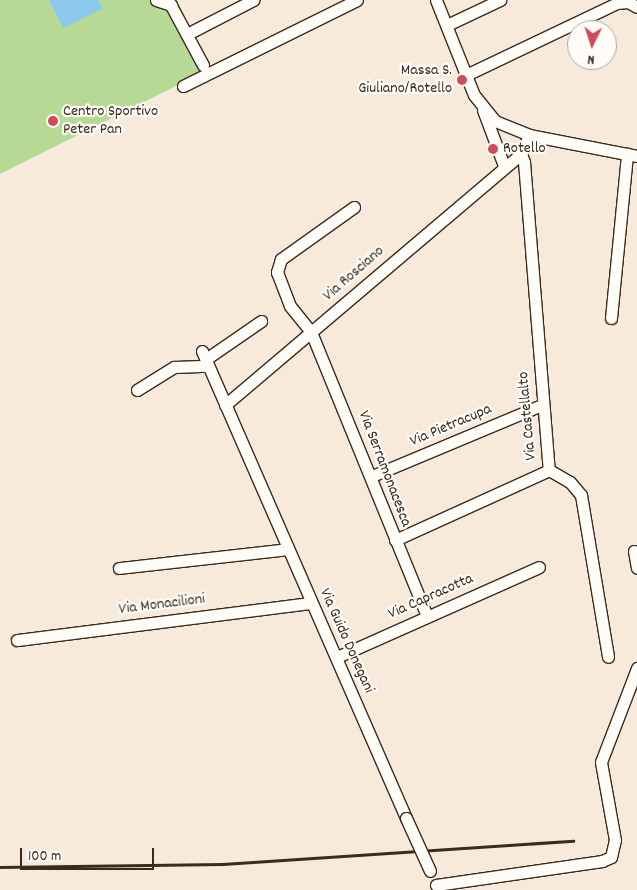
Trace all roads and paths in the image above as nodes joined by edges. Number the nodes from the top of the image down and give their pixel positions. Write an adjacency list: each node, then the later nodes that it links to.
1 (156, 0): 6 (street)
2 (253, 0): 9 (street)
3 (357, 0): 12 (street)
4 (436, 0): 8 (street)
5 (500, 0): 8 (street)
6 (169, 2): 10 (street)
7 (637, 7): 11 (street)
8 (447, 25): 11 (street)
9 (193, 31)
10 (203, 65)
11 (466, 76): 13 (street)
12 (183, 86)
13 (482, 108): 14 (street); 17 (street)
14 (529, 135): 15 (street); 16 (street)
15 (521, 154): 17 (street, Via Rosciano); 25 (street, Via Castellalto)
16 (632, 155): 19 (street)
17 (504, 166): 21 (street, Via Rosciano)
18 (354, 207): 21 (street, Via Serramonacesca)
19 (611, 318)
20 (261, 320): 22 (street)
21 (311, 332): 24 (street, Via Rosciano); 27 (street, Via Serramonacesca)
22 (205, 358): 23 (street); 24 (street, Via Guido Donegani)
23 (137, 390)
24 (225, 405): 29 (street, Via Guido Donegani)
25 (542, 405): 26 (street, Via Castellalto); 27 (street, Via Pietracupa)
26 (549, 470): 28 (street); 38 (street, Via Castellalto)
27 (372, 476): 28 (street, Via Serramonacesca)
28 (395, 540): 35 (street, Via Serramonacesca)
29 (288, 549): 31 (street); 34 (street, Via Guido Donegani)
30 (634, 551): 33 (street)
31 (119, 568)
32 (539, 568): 35 (street, Via Capracotta)
33 (637, 568)
34 (311, 603): 36 (street, Via Monacilioni); 37 (street, Via Guido Donegani)
35 (427, 616): 37 (street, Via Capracotta)
36 (17, 640)
37 (337, 657): 40 (street, Via Guido Donegani, bridge)
38 (608, 657)
39 (637, 668): 40 (street)
40 (437, 888)

